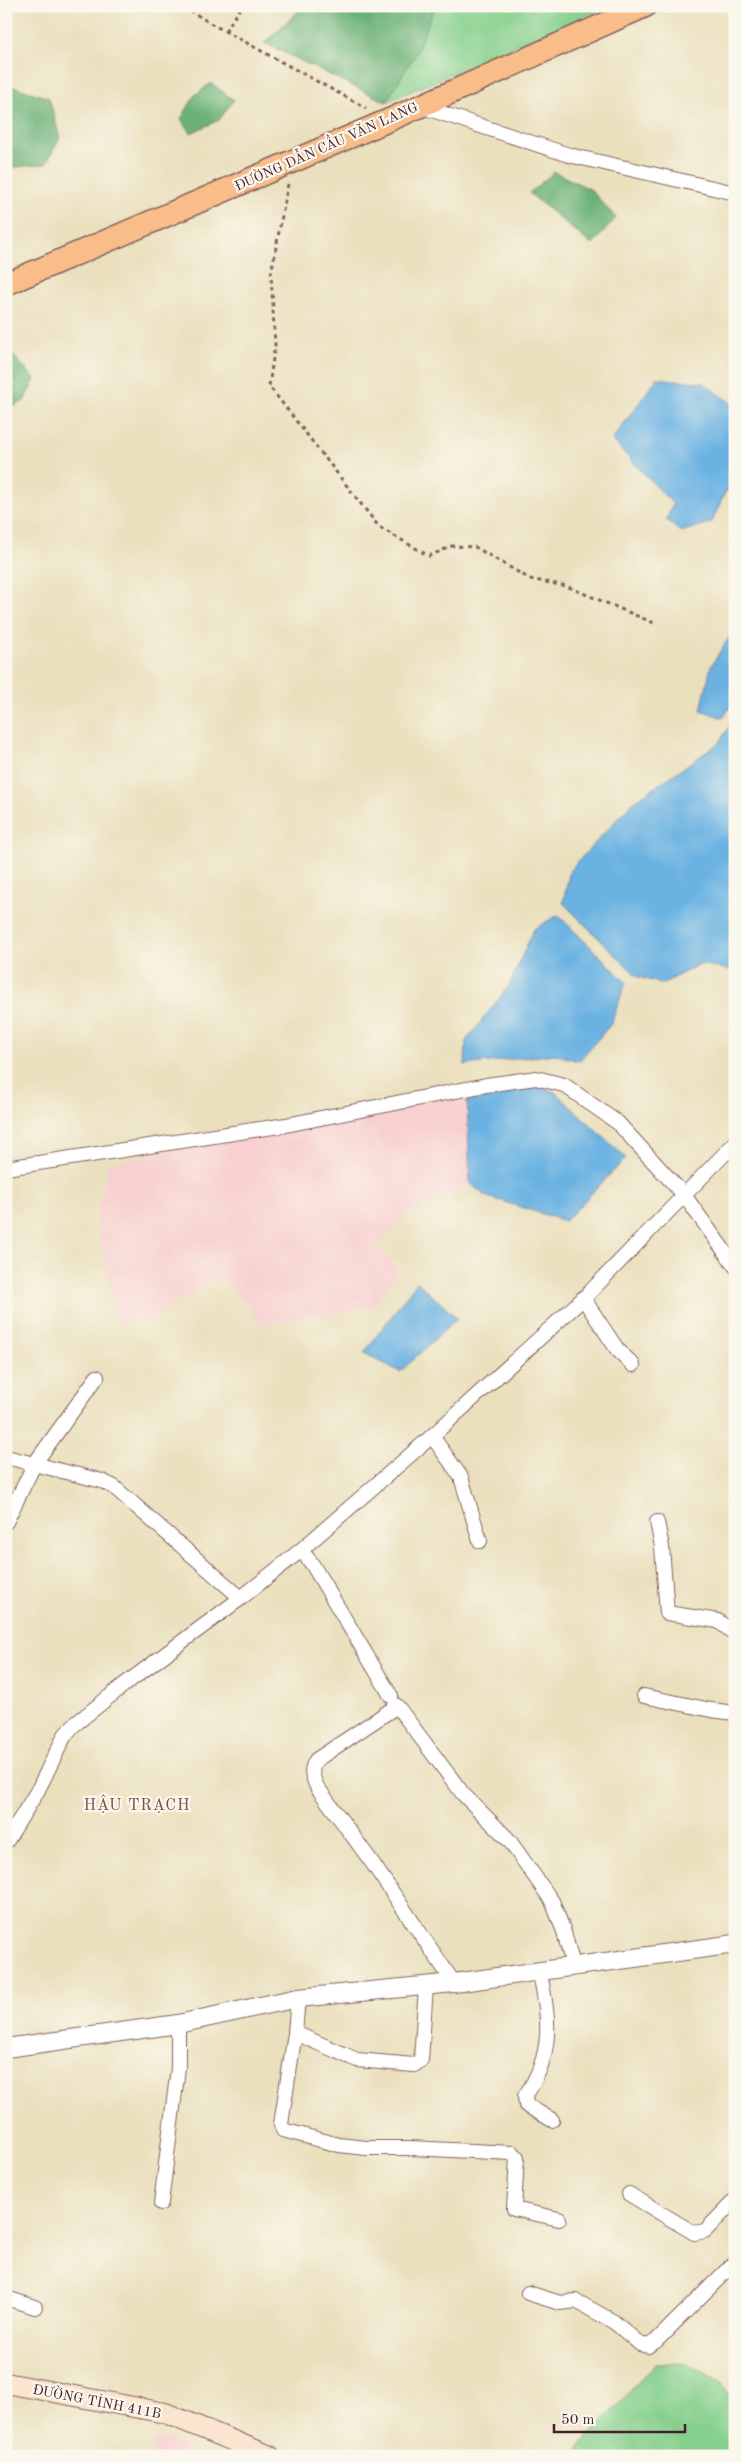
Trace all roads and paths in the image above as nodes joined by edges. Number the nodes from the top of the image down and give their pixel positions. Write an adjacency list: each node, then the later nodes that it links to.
1 (183, 6): 4 (path)
2 (242, 6): 4 (path)
3 (645, 6): 5 (main road, ĐƯỜNG DẪN CẦU VĂN LANG)
4 (225, 31): 6 (path)
5 (419, 105): 6 (main road, ĐƯỜNG DẪN CẦU VĂN LANG); 8 (street)
6 (389, 120): 7 (main road, ĐƯỜNG DẪN CẦU VĂN LANG)
7 (292, 162): 9 (main road, ĐƯỜNG DẪN CẦU VĂN LANG); 10 (path)
8 (735, 193)
9 (6, 284)
10 (654, 624)
11 (735, 1142): 13 (street)
12 (6, 1168): 13 (street)
13 (684, 1195): 14 (street); 15 (street)
14 (735, 1266)
15 (584, 1298): 16 (street); 18 (street)
16 (633, 1364)
17 (97, 1377): 20 (street)
18 (432, 1436): 23 (street); 24 (street)
19 (6, 1457): 20 (street)
20 (35, 1463): 21 (street); 25 (street)
21 (6, 1522)
22 (657, 1522): 26 (street)
23 (480, 1541)
24 (301, 1550): 25 (street); 27 (street)
25 (242, 1598): 30 (street)
26 (735, 1634)
27 (390, 1696)
28 (644, 1696): 29 (street)
29 (735, 1713)
30 (6, 1842)
31 (735, 1944): 32 (street)
32 (573, 1965): 33 (street); 34 (street)
33 (539, 1970): 34 (street); 40 (street)
34 (454, 1983): 35 (street)
35 (426, 1986): 36 (street); 38 (street)
36 (298, 1998): 37 (street); 38 (street)
37 (178, 2024): 39 (street); 43 (street)
38 (295, 2033): 44 (street)
39 (6, 2048)
40 (552, 2120)
41 (629, 2194): 42 (street)
42 (735, 2200)
43 (161, 2203)
44 (559, 2219)
45 (735, 2262): 46 (street)
46 (528, 2293)
47 (6, 2298): 48 (street)
48 (35, 2306)
49 (6, 2383): 50 (main road, ĐƯỜNG TỈNH 411B)
50 (270, 2456)

